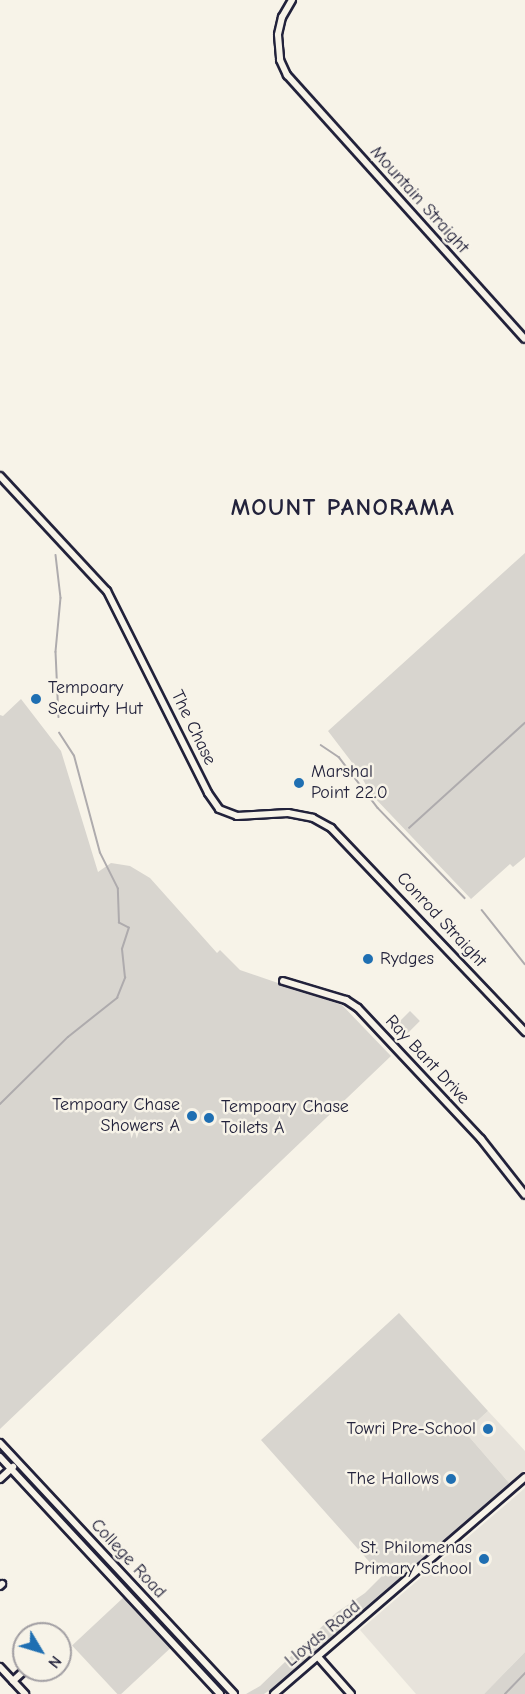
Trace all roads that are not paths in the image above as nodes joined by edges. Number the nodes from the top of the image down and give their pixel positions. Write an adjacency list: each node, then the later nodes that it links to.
1 (292, 0): 2 (street, Mountain Straight)
2 (525, 339)
3 (0, 476): 4 (street, The Chase)
4 (334, 831): 6 (street, Conrod Straight)
5 (283, 981): 7 (street, Ray Bant Drive)
6 (525, 1032)
7 (525, 1195)
8 (0, 1443): 10 (street, College Road)
9 (0, 1457): 11 (street, College Road)
10 (18, 1463): 11 (street); 20 (street, College Road)
11 (11, 1469): 13 (street); 19 (street, College Road)
12 (525, 1477): 14 (street, Lloyds Road)
13 (0, 1479)
14 (319, 1658): 21 (street, Lloyds Road); 22 (street)
15 (0, 1667): 16 (street)
16 (12, 1680)
17 (14, 1682): 18 (street)
18 (25, 1694)
19 (220, 1694)
20 (234, 1694)
21 (274, 1694)
22 (351, 1694)

